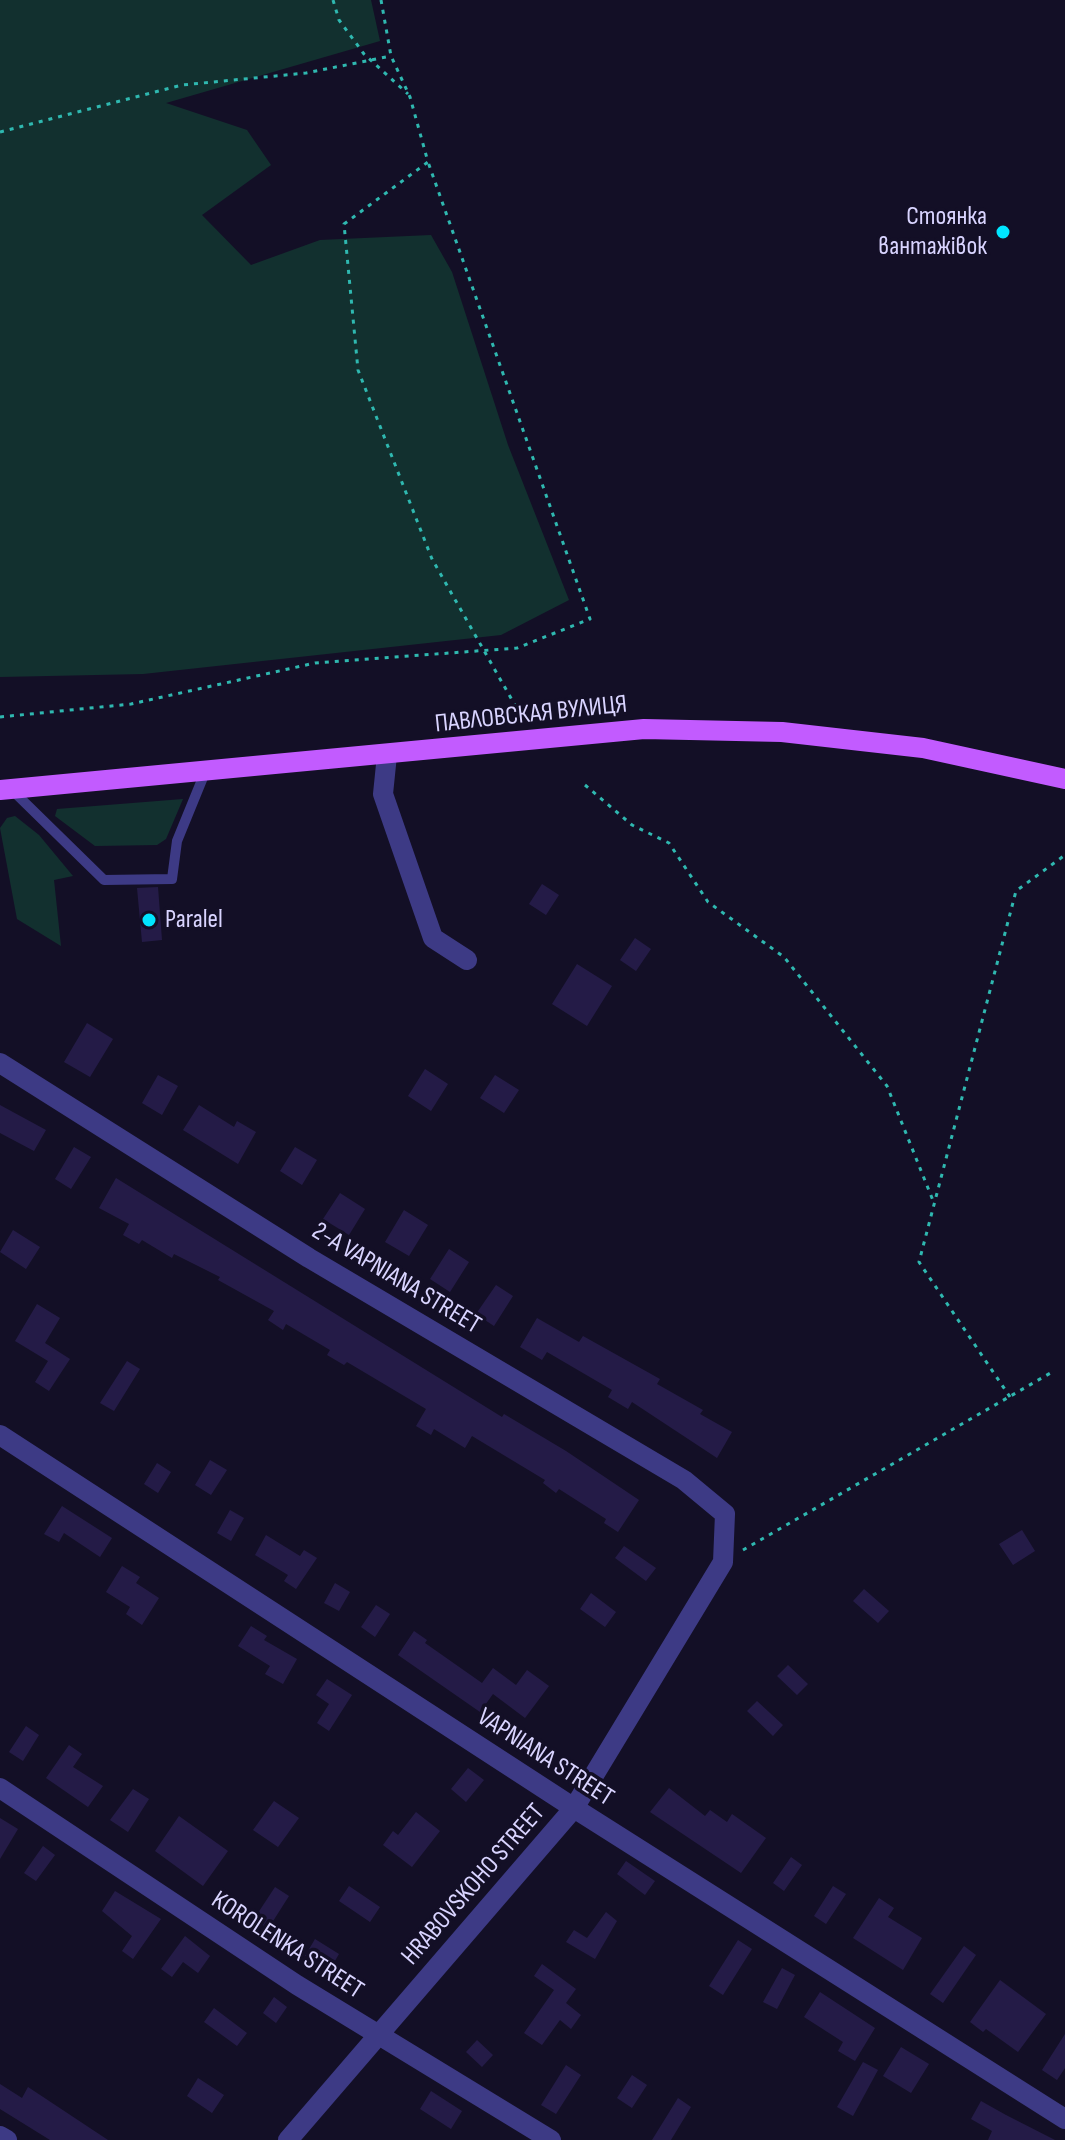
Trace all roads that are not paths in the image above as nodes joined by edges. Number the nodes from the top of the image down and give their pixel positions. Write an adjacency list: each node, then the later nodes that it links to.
1 (387, 755): 2 (main road, ПАВЛОВСКАЯ ВУЛИЦЯ); 3 (main road, ПАВЛОВСКАЯ ВУЛИЦЯ); 5 (street)
2 (206, 769): 4 (main road, ПАВЛОВСКАЯ ВУЛИЦЯ); 4 (lane)
3 (1065, 779)
4 (5, 789)
5 (467, 960)
6 (0, 1063): 8 (street, 2-A VAPNIANA STREET)
7 (0, 1435): 10 (street, VAPNIANA STREET)
8 (723, 1562): 10 (street, HRABOVSKOHO STREET)
9 (0, 1788): 11 (street, KOROLENKA STREET)
10 (574, 1808): 11 (street, HRABOVSKOHO STREET); 12 (street, VAPNIANA STREET)
11 (379, 2035): 15 (street, HRABOVSKOHO STREET); 16 (street, KOROLENKA STREET)
12 (1065, 2119)
13 (0, 2136): 14 (street)
14 (7, 2140)
15 (288, 2140)
16 (551, 2140)

